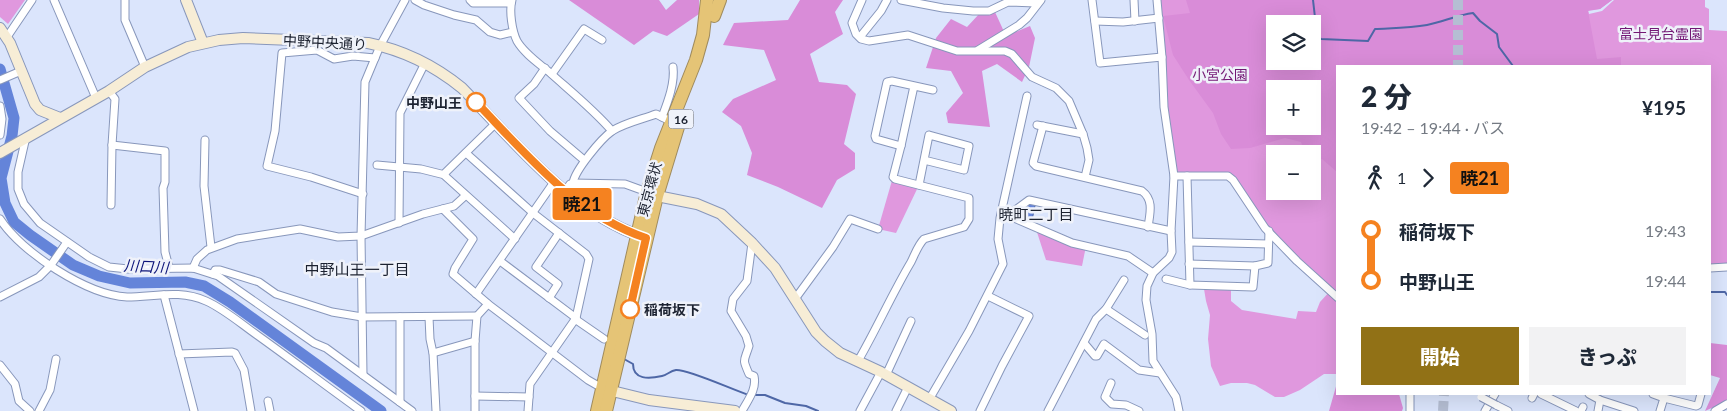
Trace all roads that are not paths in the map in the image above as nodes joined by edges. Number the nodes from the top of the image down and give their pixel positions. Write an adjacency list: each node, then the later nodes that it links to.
1 (32, 0): 25 (street)
2 (54, 0): 44 (street)
3 (125, 0): 35 (street)
4 (186, 0): 28 (street)
5 (406, 0): 29 (street)
6 (415, 0): 24 (street)
7 (470, 0): 17 (street)
8 (707, 0): 47 (highway, 東京環状 / 16)
9 (715, 0): 19 (highway, 東京環状 / 16)
10 (720, 0): 19 (highway)
11 (862, 0): 26 (street)
12 (887, 0): 26 (street)
13 (901, 0): 18 (street)
14 (1092, 0): 21 (street)
15 (1134, 0): 22 (street)
16 (1157, 0): 20 (street)
17 (511, 2): 24 (street)
18 (1037, 2): 30 (street)
19 (714, 16): 71 (highway, 東京環状 / 16)
20 (1159, 18): 22 (street); 31 (street)
21 (1095, 21): 22 (street); 31 (street)
22 (1135, 21)
23 (0, 28): 25 (street)
24 (514, 32): 36 (street)
25 (7, 37): 37 (street)
26 (860, 37): 30 (street)
27 (602, 40): 38 (street)
28 (203, 44): 29 (street, 中野中央通り); 35 (street, 中野中央通り)
29 (380, 46): 32 (street); 33 (street, 中野中央通り)
30 (973, 53): 50 (street)
31 (1162, 57): 63 (street)
32 (375, 58): 70 (street); 70 (street)
33 (425, 63): 48 (street, 中野中央通り); 61 (street)
34 (673, 67): 47 (street)
35 (146, 68): 42 (street, 中野中央通り)
36 (545, 68): 38 (street); 58 (street)
37 (17, 73): 39 (street); 46 (street)
38 (552, 74): 49 (street)
39 (0, 80)
40 (914, 86): 41 (street); 55 (street); 55 (street)
41 (933, 90)
42 (109, 91): 44 (street, 中野中央通り); 54 (street)
43 (1027, 96): 106 (street)
44 (96, 98): 46 (street, 中野中央通り)
45 (0, 106): 51 (street)
46 (60, 118): 52 (street, 中野中央通り)
47 (667, 119): 49 (street); 71 (highway, 東京環状 / 16)
48 (496, 123): 57 (street); 66 (street, 中野中央通り)
49 (612, 131): 58 (street)
50 (1083, 134): 65 (street); 65 (street)
51 (0, 135)
52 (24, 139): 56 (street, 中野中央通り); 88 (street)
53 (205, 140): 90 (street)
54 (112, 145): 73 (street); 96 (street)
55 (901, 146): 68 (street)
56 (0, 152)
57 (466, 153): 62 (street); 75 (street)
58 (584, 160): 67 (street)
59 (924, 160): 59 (street); 68 (street)
60 (378, 165): 61 (street)
61 (400, 168): 62 (street); 77 (street)
62 (445, 175): 72 (street)
63 (1174, 176): 64 (street); 80 (street)
64 (1187, 176): 81 (street); 87 (street)
65 (1085, 177): 78 (street)
66 (554, 182): 69 (street, 中野中央通り); 75 (street)
67 (573, 183): 69 (street); 71 (street)
68 (919, 185): 127 (street)
69 (565, 191): 84 (street, 中野中央通り)
70 (363, 194): 83 (street)
71 (652, 194): 84 (highway, 東京環状 / 16); 86 (street)
72 (465, 196): 74 (street); 85 (street)
73 (111, 205)
74 (443, 209): 77 (street); 105 (street)
75 (533, 213): 82 (street); 85 (street)
76 (0, 219): 92 (street)
77 (399, 223): 83 (street)
78 (1148, 227): 80 (street); 99 (street)
79 (878, 230): 110 (street)
80 (1171, 231): 99 (street)
81 (1269, 231): 89 (street); 107 (street)
82 (559, 233): 109 (street); 117 (street)
83 (362, 236): 90 (street); 114 (street)
84 (642, 236): 134 (highway, 東京環状 / 16)
85 (515, 239): 91 (street)
86 (752, 242): 110 (street); 164 (street)
87 (1189, 242): 89 (street); 93 (street)
88 (66, 243): 92 (street); 96 (street)
89 (1268, 244): 94 (street)
90 (211, 247): 97 (street)
91 (500, 261): 105 (street); 109 (street)
92 (51, 264): 104 (street); 108 (street)
93 (1189, 264): 94 (street); 103 (street)
94 (1255, 266): 103 (street)
95 (1727, 267): 98 (street)
96 (169, 268): 97 (street)
97 (192, 268): 100 (street)
98 (1711, 268)
99 (1153, 273): 129 (street)
100 (213, 274): 114 (street); 131 (street)
101 (1166, 279): 103 (street)
102 (1124, 280): 112 (street)
103 (1190, 285)
104 (164, 294): 125 (street); 156 (street)
105 (476, 294): 111 (street)
106 (988, 296): 144 (street); 168 (street)
107 (1336, 296)
108 (0, 297)
109 (549, 298): 117 (street)
110 (795, 299): 127 (street)
111 (488, 304): 113 (street); 123 (street)
112 (1106, 309): 119 (street); 122 (street)
113 (477, 316): 116 (street); 121 (street)
114 (362, 317): 115 (street); 131 (street)
115 (400, 317): 116 (street); 148 (street)
116 (429, 317): 124 (street)
117 (575, 319): 120 (street); 123 (street)
118 (911, 320): 130 (street)
119 (1145, 335)
120 (604, 339)
121 (475, 341): 124 (street); 142 (street)
122 (1084, 343): 129 (street); 169 (street)
123 (551, 352): 134 (street); 143 (street)
124 (433, 353): 158 (street)
125 (179, 354): 153 (street); 154 (street)
126 (56, 359): 152 (street)
127 (858, 360): 130 (street)
128 (0, 365): 151 (street)
129 (1160, 373): 171 (street)
130 (883, 374): 133 (street); 165 (street)
131 (363, 375): 148 (street)
132 (1111, 383): 170 (street)
133 (908, 387): 144 (street); 166 (street)
134 (606, 390): 161 (highway, 東京環状 / 16); 162 (highway, 東京環状 / 16); 163 (street)
135 (1410, 395): 172 (street)
136 (1479, 395): 174 (street, bridge)
137 (1494, 395): 173 (street)
138 (1543, 395): 150 (street)
139 (1591, 395): 146 (street)
140 (1656, 395): 145 (street)
141 (1701, 395): 145 (street)
142 (475, 396): 143 (street); 159 (street)
143 (529, 397): 160 (street)
144 (930, 398): 167 (street)
145 (1664, 398): 177 (street)
146 (1600, 400): 175 (street); 176 (street)
147 (268, 401): 155 (street)
148 (400, 402): 157 (street)
149 (1727, 404): 178 (street)
150 (1580, 410)
151 (30, 411)
152 (39, 411)
153 (194, 411)
154 (250, 411)
155 (270, 411)
156 (362, 411)
157 (412, 411)
158 (436, 411)
159 (475, 411)
160 (528, 411)
161 (597, 411)
162 (606, 411)
163 (736, 411)
164 (742, 411)
165 (860, 411)
166 (896, 411)
167 (951, 411)
168 (980, 411)
169 (1048, 411)
170 (1139, 411)
171 (1179, 411)
172 (1410, 411)
173 (1485, 411)
174 (1508, 411)
175 (1598, 411)
176 (1634, 411)
177 (1660, 411)
178 (1715, 411)

